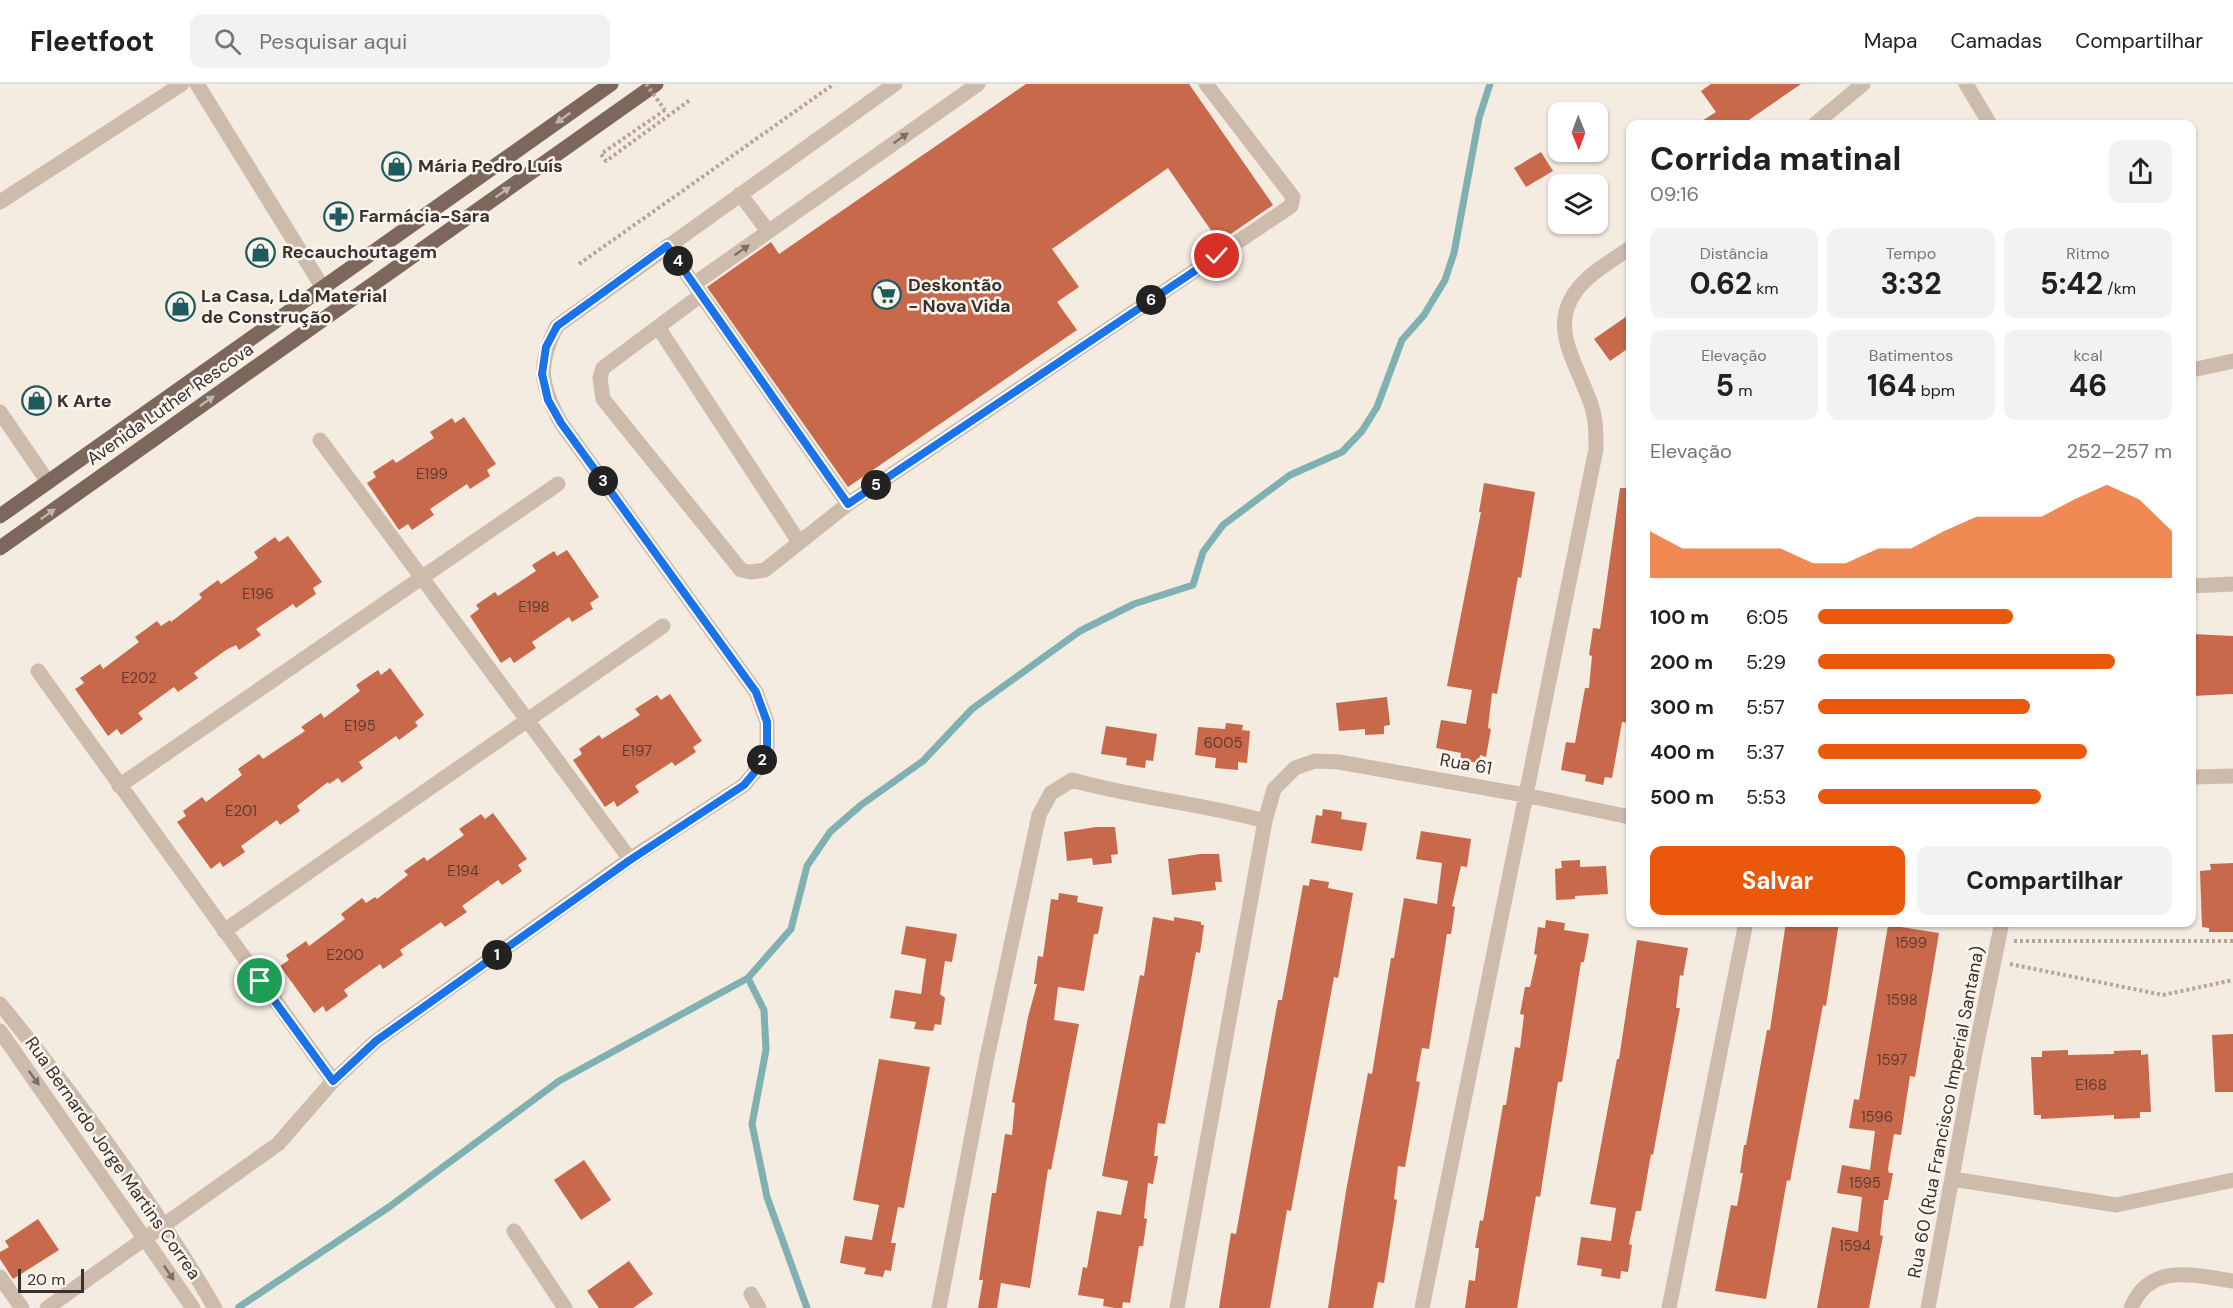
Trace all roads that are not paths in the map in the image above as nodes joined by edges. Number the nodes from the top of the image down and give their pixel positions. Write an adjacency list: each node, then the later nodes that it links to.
1 (182, 84): 13 (street)
2 (197, 84): 17 (street)
3 (611, 84): 17 (main road, Avenida Luther Rescova, one-way to 17)
4 (656, 84): 29 (main road, Avenida Luther Rescova, one-way to 4)
5 (895, 84): 12 (street)
6 (978, 84): 14 (street, one-way to 6)
7 (1206, 84): 26 (street)
8 (1863, 84): 10 (street)
9 (1966, 84): 11 (street)
10 (1820, 120)
11 (1988, 120)
12 (740, 194): 14 (street); 15 (street)
13 (0, 202)
14 (768, 231): 18 (street, one-way to 14)
15 (667, 246): 18 (street); 42 (street)
16 (1626, 251): 39 (street)
17 (323, 288): 24 (main road, Avenida Luther Rescova)
18 (698, 290): 19 (street); 26 (street)
19 (658, 327): 28 (street); 28 (street)
20 (2233, 361): 21 (street)
21 (2196, 369)
22 (0, 412): 24 (street)
23 (320, 440): 30 (street)
24 (48, 482): 27 (main road, Avenida Luther Rescova)
25 (558, 484): 30 (street)
26 (848, 504): 28 (street)
27 (0, 516)
28 (799, 542)
29 (0, 548)
30 (422, 578): 35 (street); 38 (street)
31 (2233, 584): 32 (street)
32 (2196, 586)
33 (663, 626): 35 (street)
34 (38, 671): 38 (street)
35 (527, 719): 42 (street); 45 (street)
36 (2233, 776): 37 (street)
37 (2196, 777)
38 (118, 786): 45 (street)
39 (1525, 795): 40 (street, Rua 61); 41 (street, Rua 61); 63 (street)
40 (1626, 816)
41 (1265, 821): 61 (street); 62 (street)
42 (630, 860): 48 (street)
43 (1745, 927): 64 (street)
44 (2001, 927): 49 (street, Rua 60 (Rua Francisco Imperial Santana))
45 (224, 931): 48 (street)
46 (0, 1004): 51 (street, Rua Bernardo Jorge Martins Correa)
47 (0, 1031): 53 (street, Rua Bernardo Jorge Martins Correa, one-way to 53)
48 (333, 1081): 51 (street)
49 (1953, 1179): 50 (street); 65 (street, Rua 60 (Rua Francisco Imperial Santana))
50 (2233, 1180)
51 (166, 1225): 53 (street); 59 (street, Rua Bernardo Jorge Martins Correa)
52 (514, 1231): 60 (street)
53 (146, 1239): 57 (street); 58 (street, Rua Bernardo Jorge Martins Correa, one-way to 58)
54 (0, 1278): 56 (street)
55 (2233, 1281): 66 (street)
56 (22, 1308)
57 (47, 1308)
58 (193, 1308)
59 (215, 1308)
60 (565, 1308)
61 (939, 1308)
62 (1177, 1308)
63 (1422, 1308)
64 (1669, 1308)
65 (1928, 1308)
66 (2131, 1308)

